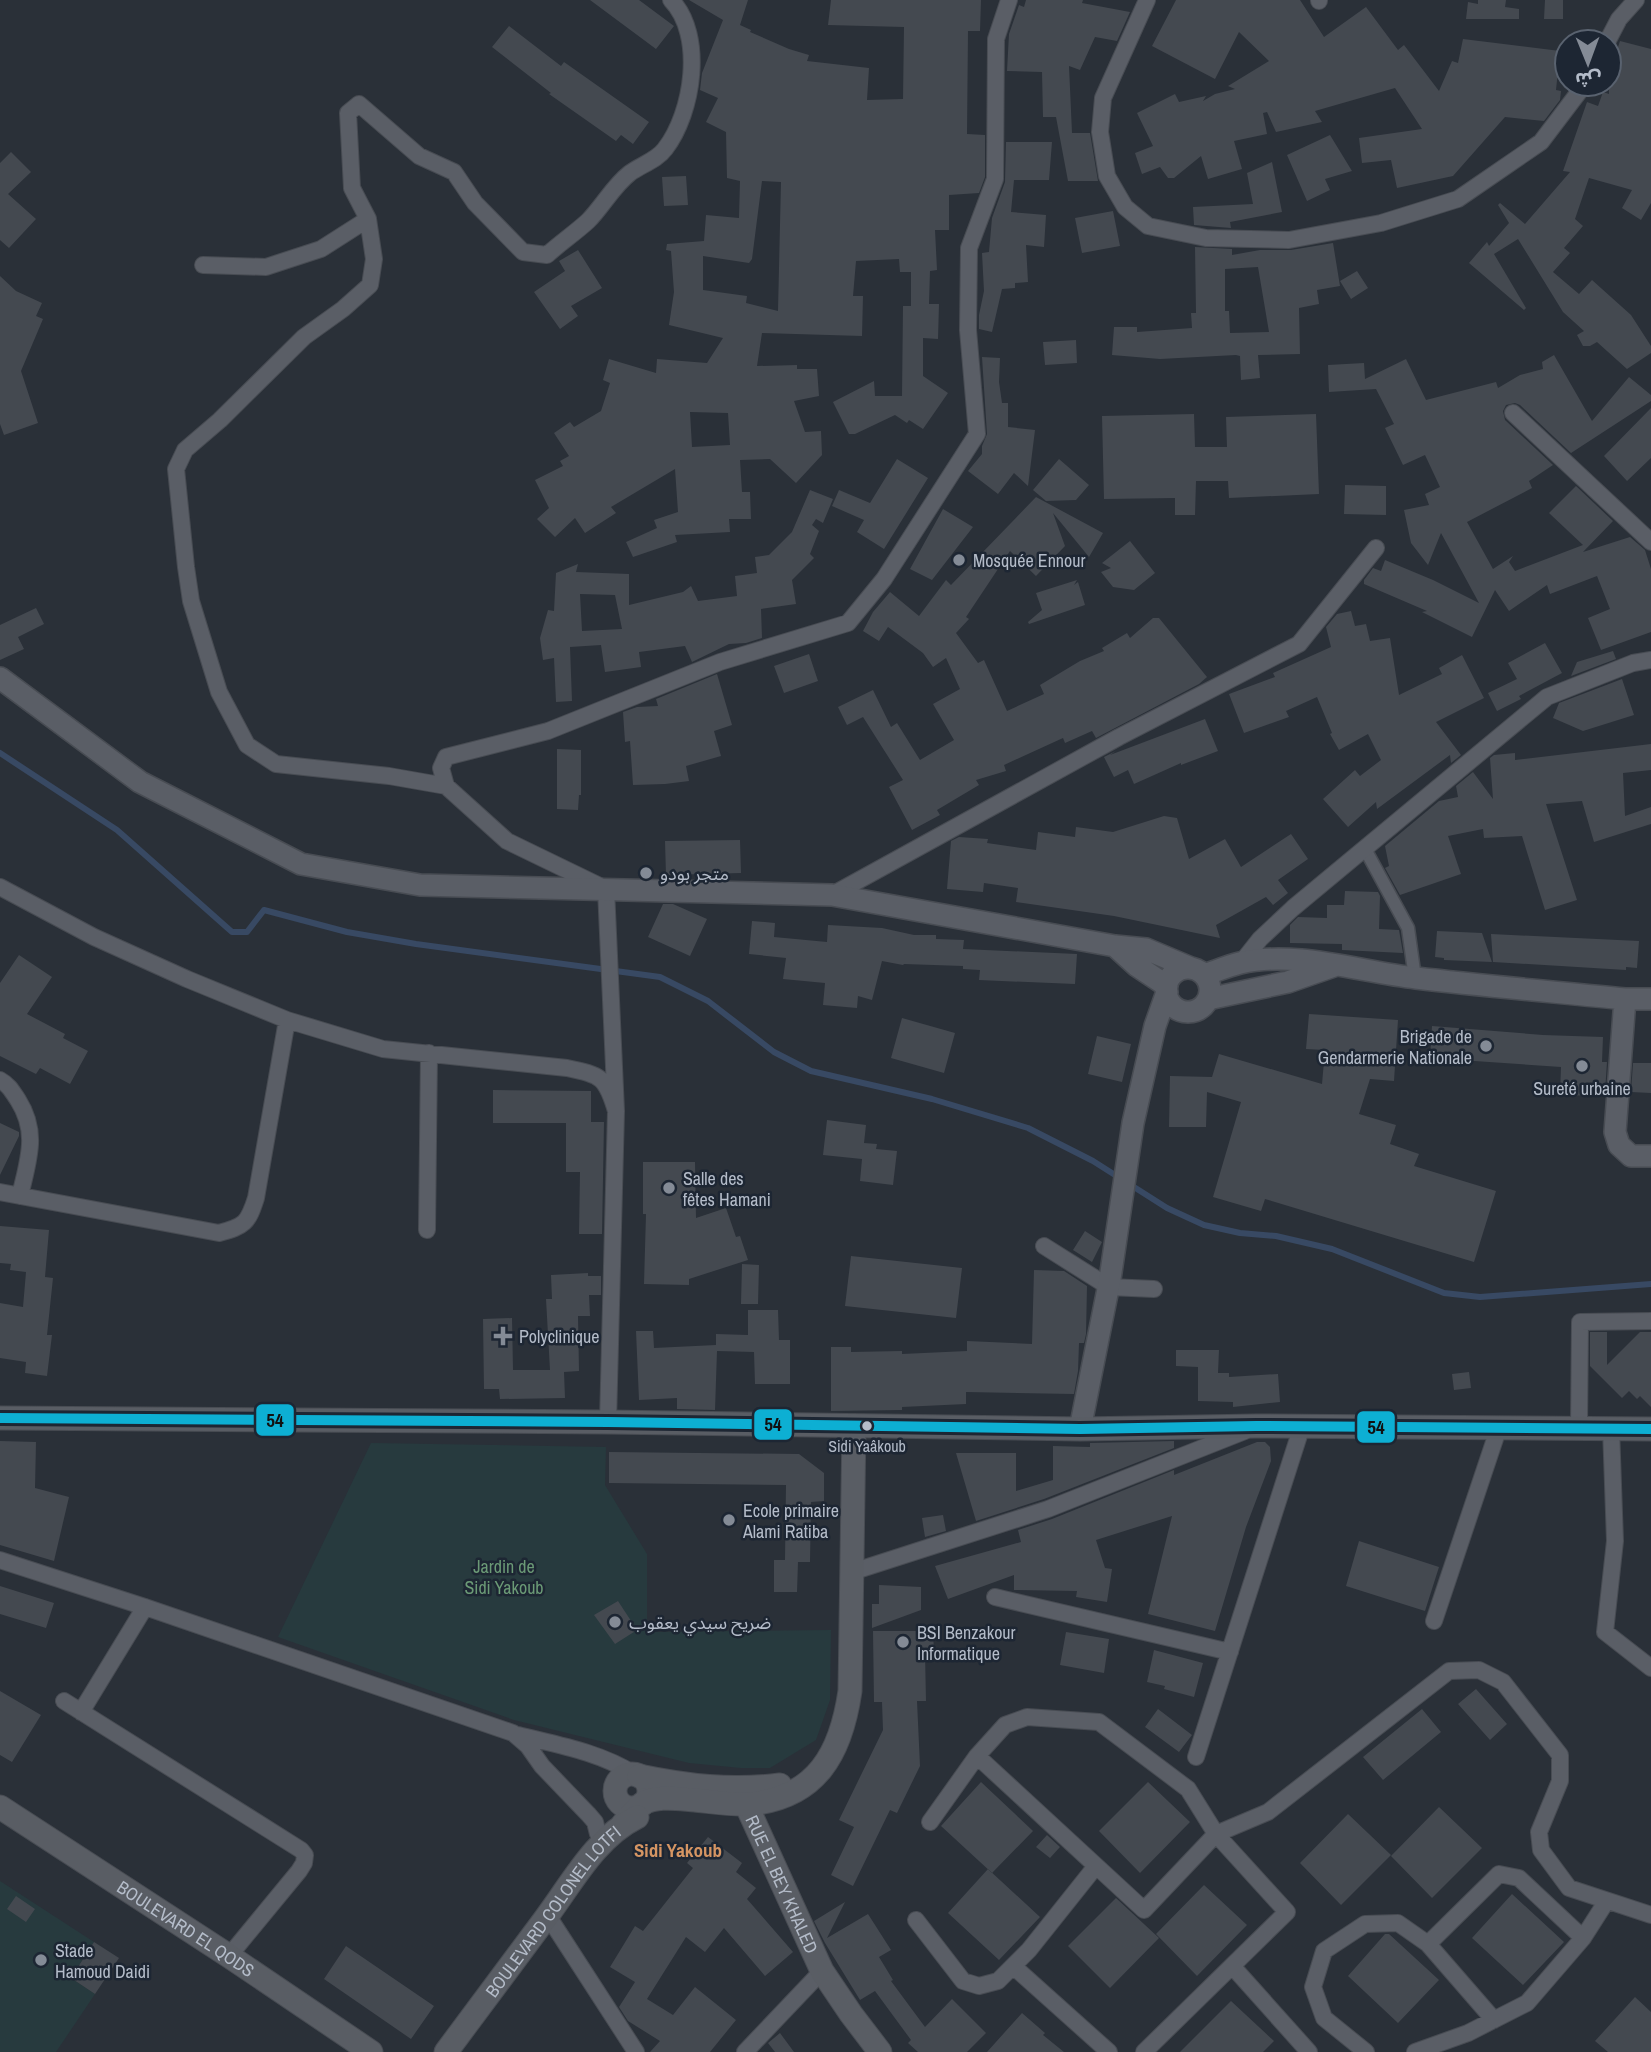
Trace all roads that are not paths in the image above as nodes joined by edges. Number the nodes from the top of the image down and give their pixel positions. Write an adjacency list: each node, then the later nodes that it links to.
1 (671, 0): 7 (street)
2 (1009, 0): 14 (street)
3 (1147, 0): 6 (street)
4 (1636, 0): 5 (street)
5 (1614, 28)
6 (1577, 98)
7 (368, 219): 8 (street); 14 (street)
8 (203, 265)
9 (1513, 413): 10 (street)
10 (1651, 542)
11 (1376, 548): 18 (street)
12 (1651, 660): 15 (street)
13 (0, 678): 17 (street)
14 (446, 786): 17 (street)
15 (1365, 849): 20 (street); 23 (street)
16 (0, 887): 29 (street)
17 (606, 889): 18 (street); 33 (street)
18 (832, 895): 19 (street)
19 (1115, 946): 22 (street); 24 (street)
20 (1241, 963): 21 (street); 22 (street)
21 (1334, 966): 23 (street); 25 (street)
22 (1198, 972): 24 (street); 25 (street)
23 (1415, 978): 26 (street)
24 (1167, 989): 28 (street); 30 (street)
25 (1208, 999): 28 (street)
26 (1625, 999): 27 (street); 34 (street)
27 (1651, 999)
28 (1186, 1012): 30 (street)
29 (287, 1020): 31 (street); 36 (street)
30 (1152, 1045): 39 (street)
31 (429, 1053): 33 (street); 37 (street)
32 (0, 1080): 36 (street)
33 (616, 1111): 43 (street)
34 (1651, 1156)
35 (0, 1192): 36 (street)
36 (20, 1196)
37 (427, 1230)
38 (1044, 1246): 39 (street)
39 (1110, 1283): 40 (street); 51 (street)
40 (1154, 1289)
41 (1651, 1321): 50 (street)
42 (0, 1418): 43 (main road)
43 (608, 1422): 44 (main road)
44 (820, 1425): 45 (main road); 54 (main road)
45 (854, 1426): 48 (main road); 54 (main road, RUE EL BEY KHALED)
46 (1256, 1426): 47 (main road); 51 (main road); 56 (street)
47 (1302, 1426): 49 (main road); 60 (street)
48 (895, 1427): 51 (main road); 54 (main road)
49 (1499, 1427): 50 (main road); 59 (street)
50 (1579, 1428): 52 (main road)
51 (1080, 1429)
52 (1611, 1429): 53 (main road); 61 (street)
53 (1651, 1429)
54 (854, 1469): 56 (main road, RUE EL BEY KHALED)
55 (0, 1560): 58 (street)
56 (852, 1572): 65 (main road, RUE EL BEY KHALED)
57 (995, 1597): 60 (street)
58 (145, 1607): 63 (street); 64 (street)
59 (1434, 1621)
60 (1230, 1652): 67 (street)
61 (1651, 1668)
62 (64, 1701): 63 (street)
63 (81, 1712): 86 (street)
64 (513, 1733): 68 (street); 76 (street)
65 (833, 1752): 68 (main road, RUE EL BEY KHALED); 72 (main road, RUE EL BEY KHALED)
66 (977, 1756): 74 (street); 77 (street); 78 (street)
67 (1196, 1757)
68 (637, 1775): 69 (main road); 71 (main road)
69 (615, 1790): 71 (main road); 76 (main road)
70 (683, 1799): 71 (main road); 72 (main road); 75 (main road, BOULEVARD COLONEL LOTFI)
71 (643, 1803): 75 (main road)
72 (746, 1804): 89 (main road, RUE EL BEY KHALED)
73 (0, 1807): 86 (main road, BOULEVARD EL QODS)
74 (930, 1822)
75 (623, 1824): 79 (main road, BOULEVARD COLONEL LOTFI)
76 (598, 1834): 79 (main road)
77 (1216, 1834): 78 (street); 80 (street); 88 (street)
78 (1096, 1866): 87 (street)
79 (573, 1877): 82 (main road, BOULEVARD COLONEL LOTFI)
80 (1606, 1902): 81 (street); 84 (street)
81 (1651, 1915)
82 (548, 1916): 92 (main road, BOULEVARD COLONEL LOTFI); 93 (street)
83 (916, 1920): 87 (street)
84 (1583, 1938): 85 (street); 90 (street)
85 (1428, 1944): 90 (street); 99 (street)
86 (229, 1955): 91 (main road, BOULEVARD EL QODS)
87 (1013, 1966): 96 (street)
88 (1233, 1967): 97 (street); 98 (street)
89 (822, 1971): 94 (street); 95 (main road, RUE EL BEY KHALED)
90 (1494, 2020): 100 (street)
91 (371, 2052)
92 (446, 2052)
93 (636, 2052)
94 (745, 2052)
95 (880, 2052)
96 (1109, 2052)
97 (1144, 2052)
98 (1309, 2052)
99 (1366, 2052)
100 (1415, 2052)

